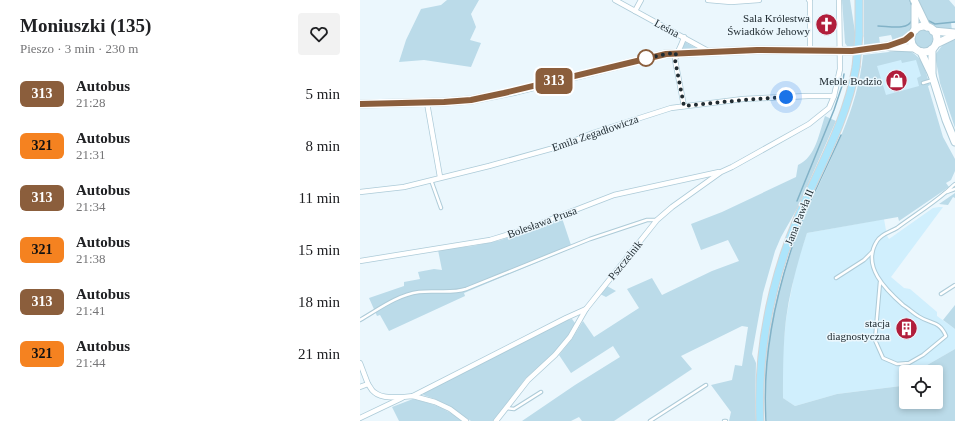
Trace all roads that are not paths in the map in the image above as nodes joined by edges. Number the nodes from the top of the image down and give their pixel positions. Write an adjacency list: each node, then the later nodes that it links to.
1 (615, 0): 10 (street, Leśna)
2 (641, 0): 10 (street)
3 (708, 0): 4 (street)
4 (758, 0)
5 (809, 0): 21 (street)
6 (839, 0): 22 (street, Pszczelnik)
7 (854, 0): 11 (main road, Jana Pawła II)
8 (859, 0): 11 (main road, Jana Pawła II)
9 (914, 1): 12 (street); 14 (street)
10 (636, 9): 16 (street, Leśna)
11 (858, 19): 61 (main road, Jana Pawła II, bridge)
12 (927, 27): 13 (street); 14 (street)
13 (934, 31): 15 (street); 18 (street)
14 (913, 33): 17 (street); 19 (street)
15 (955, 34): 18 (street)
16 (684, 37): 20 (street, Leśna); 24 (street)
17 (888, 46): 19 (street); 22 (street, Leśna)
18 (934, 46): 23 (street); 25 (street)
19 (914, 48): 23 (street)
20 (710, 51): 21 (street, Leśna); 24 (street)
21 (810, 51): 22 (street, Leśna)
22 (840, 51): 27 (street, Pszczelnik)
23 (921, 52): 25 (street)
24 (676, 53): 28 (street); 30 (street)
25 (933, 77): 26 (lane); 31 (street)
26 (923, 83)
27 (834, 96): 30 (street, Emila Zegadłowicza); 32 (street, Pszczelnik)
28 (427, 103): 29 (street); 33 (street)
29 (360, 104)
30 (684, 106): 33 (street, Emila Zegadłowicza)
31 (955, 142)
32 (721, 172): 40 (street, Pszczelnik); 42 (street, Bolesława Prusa)
33 (440, 177): 34 (street, Emila Zegadłowicza)
34 (431, 180): 37 (street, Emila Zegadłowicza); 39 (lane)
35 (955, 184): 38 (lane)
36 (955, 189): 38 (lane)
37 (360, 192)
38 (947, 192): 41 (lane)
39 (441, 208)
40 (657, 220): 47 (street, Pszczelnik); 48 (lane)
41 (872, 252): 43 (lane); 44 (lane)
42 (360, 261)
43 (836, 278)
44 (880, 282): 44 (lane)
45 (955, 285): 46 (lane)
46 (941, 294)
47 (586, 309): 54 (street, Pszczelnik); 56 (street)
48 (360, 320)
49 (360, 363): 50 (street)
50 (368, 384): 52 (street); 55 (street, Pszczelnik)
51 (706, 385): 60 (lane)
52 (360, 387)
53 (541, 392): 56 (lane)
54 (413, 396): 55 (street, Pszczelnik); 58 (street)
55 (403, 397): 57 (street)
56 (507, 408): 59 (street)
57 (360, 418)
58 (466, 421)
59 (496, 421)
60 (650, 421)
61 (760, 421)

